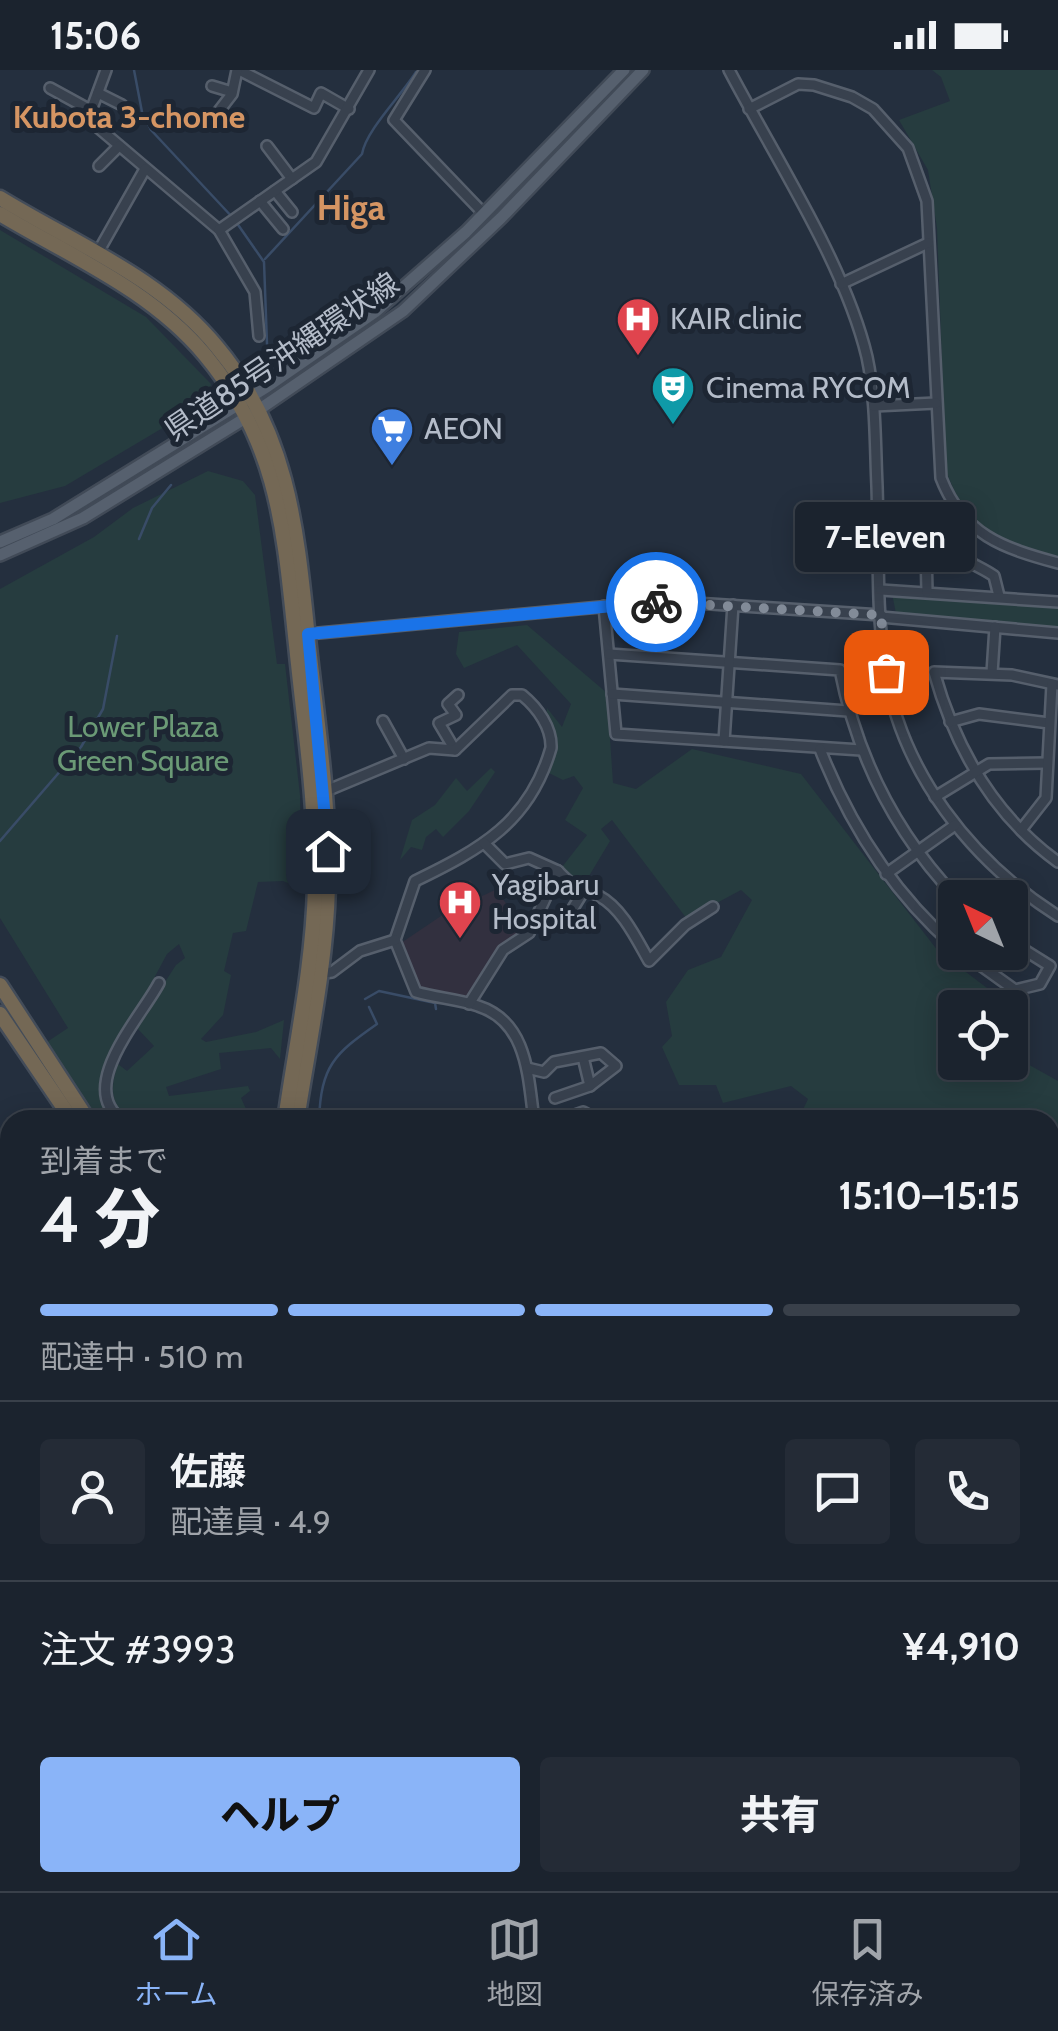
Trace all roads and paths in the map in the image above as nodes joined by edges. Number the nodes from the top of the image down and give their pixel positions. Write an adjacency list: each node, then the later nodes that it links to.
1 (106, 70): 11 (street)
2 (238, 70): 10 (street); 14 (street)
3 (369, 70): 14 (street)
4 (425, 70): 27 (street)
5 (624, 70): 27 (main road, 県道85号沖縄環状線)
6 (643, 70): 35 (main road, 県道85号沖縄環状線)
7 (728, 70): 13 (street)
8 (212, 86): 10 (street)
9 (50, 88): 15 (street)
10 (232, 92): 16 (street)
11 (98, 93): 12 (street); 15 (street)
12 (122, 105)
13 (749, 109): 30 (street); 32 (street)
14 (349, 110): 21 (street)
15 (92, 111): 17 (street)
16 (216, 116)
17 (119, 146): 19 (street); 20 (street)
18 (267, 146): 21 (street)
19 (98, 166)
20 (145, 169): 29 (street); 31 (street)
21 (292, 179): 22 (street)
22 (275, 191): 24 (street); 25 (street)
23 (0, 198): 31 (highway)
24 (260, 201): 28 (street); 29 (street)
25 (292, 212)
26 (0, 214): 31 (highway)
27 (484, 214): 35 (main road, 県道85号沖縄環状線)
28 (284, 229)
29 (219, 230): 33 (street)
30 (928, 242): 32 (street); 34 (street)
31 (94, 260): 35 (highway)
32 (840, 284): 36 (street)
33 (259, 336)
34 (936, 403): 36 (street); 38 (street)
35 (250, 406): 40 (main road, 県道85号沖縄環状線); 41 (main road, 県道85号沖縄環状線); 52 (highway); 89 (highway)
36 (874, 406): 37 (street)
37 (878, 514): 39 (street); 43 (street)
38 (962, 518): 39 (street); 42 (street)
39 (940, 536): 44 (street); 45 (street)
40 (0, 542)
41 (0, 555)
42 (1058, 563)
43 (881, 590): 44 (street); 49 (street)
44 (927, 592): 45 (street)
45 (998, 596): 46 (street)
46 (1058, 602)
47 (733, 605): 48 (street); 49 (street); 54 (street)
48 (604, 606): 52 (street); 53 (street)
49 (881, 616): 50 (street); 72 (street)
50 (995, 627): 51 (street); 55 (street)
51 (1058, 633)
52 (308, 634): 71 (highway)
53 (608, 654): 54 (street); 57 (street)
54 (729, 663): 59 (street); 60 (street)
55 (992, 674): 56 (street); 62 (street)
56 (1055, 684): 63 (street)
57 (612, 694): 59 (street); 64 (street)
58 (458, 695): 66 (street)
59 (726, 702): 60 (street); 64 (street)
60 (848, 710): 67 (street)
61 (384, 721): 68 (street)
62 (950, 722): 63 (street); 70 (street)
63 (1049, 723): 69 (street)
64 (724, 741): 65 (street)
65 (820, 749): 67 (street); 79 (street)
66 (456, 750): 68 (street); 75 (street)
67 (862, 750): 76 (street)
68 (404, 759): 71 (street)
69 (1047, 763): 70 (street); 74 (street)
70 (975, 773): 72 (street); 74 (street)
71 (326, 791): 89 (highway)
72 (936, 797): 73 (street)
73 (954, 825): 76 (street); 83 (street)
74 (1021, 830): 77 (street)
75 (484, 843): 78 (street); 86 (street)
76 (918, 852): 79 (street); 80 (street)
77 (1058, 862)
78 (558, 871): 81 (street); 92 (street)
79 (886, 874): 85 (street)
80 (942, 880)
81 (582, 892): 82 (street); 84 (street)
82 (713, 907)
83 (1058, 916)
84 (562, 926)
85 (938, 929)
86 (395, 940): 89 (street); 92 (street)
87 (1028, 952): 88 (street)
88 (987, 970)
89 (312, 974): 101 (highway); 102 (highway)
90 (160, 983): 100 (street)
91 (0, 985): 99 (highway)
92 (469, 1004): 95 (street)
93 (0, 1014): 98 (highway)
94 (583, 1057): 95 (street); 96 (street); 96 (street)
95 (527, 1068): 103 (street)
96 (590, 1086): 97 (street)
97 (555, 1098)
98 (65, 1110)
99 (81, 1110)
100 (112, 1110)
101 (287, 1110)
102 (299, 1110)
103 (533, 1110)

